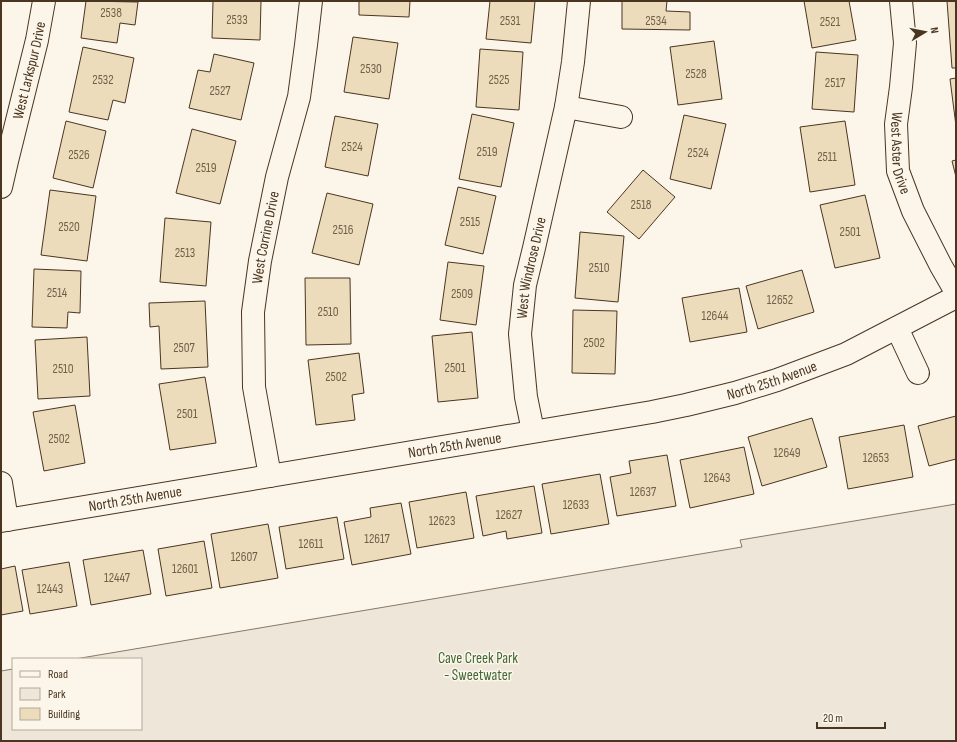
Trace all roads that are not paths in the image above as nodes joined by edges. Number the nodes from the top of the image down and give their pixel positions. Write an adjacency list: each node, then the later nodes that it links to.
1 (44, 1): 7 (street, West Larkspur Drive)
2 (311, 1): 13 (street, West Corrine Drive)
3 (579, 1): 5 (street, West Windrose Drive)
4 (902, 1): 8 (street, West Aster Drive)
5 (566, 107): 6 (street); 12 (street, West Windrose Drive)
6 (621, 117)
7 (1, 187)
8 (956, 292)
9 (956, 297): 10 (street, North 25th Avenue)
10 (897, 328): 11 (street); 12 (street, North 25th Avenue)
11 (918, 373)
12 (533, 431): 13 (street, North 25th Avenue)
13 (270, 476): 15 (street, North 25th Avenue)
14 (1, 483): 15 (street)
15 (4, 520)

